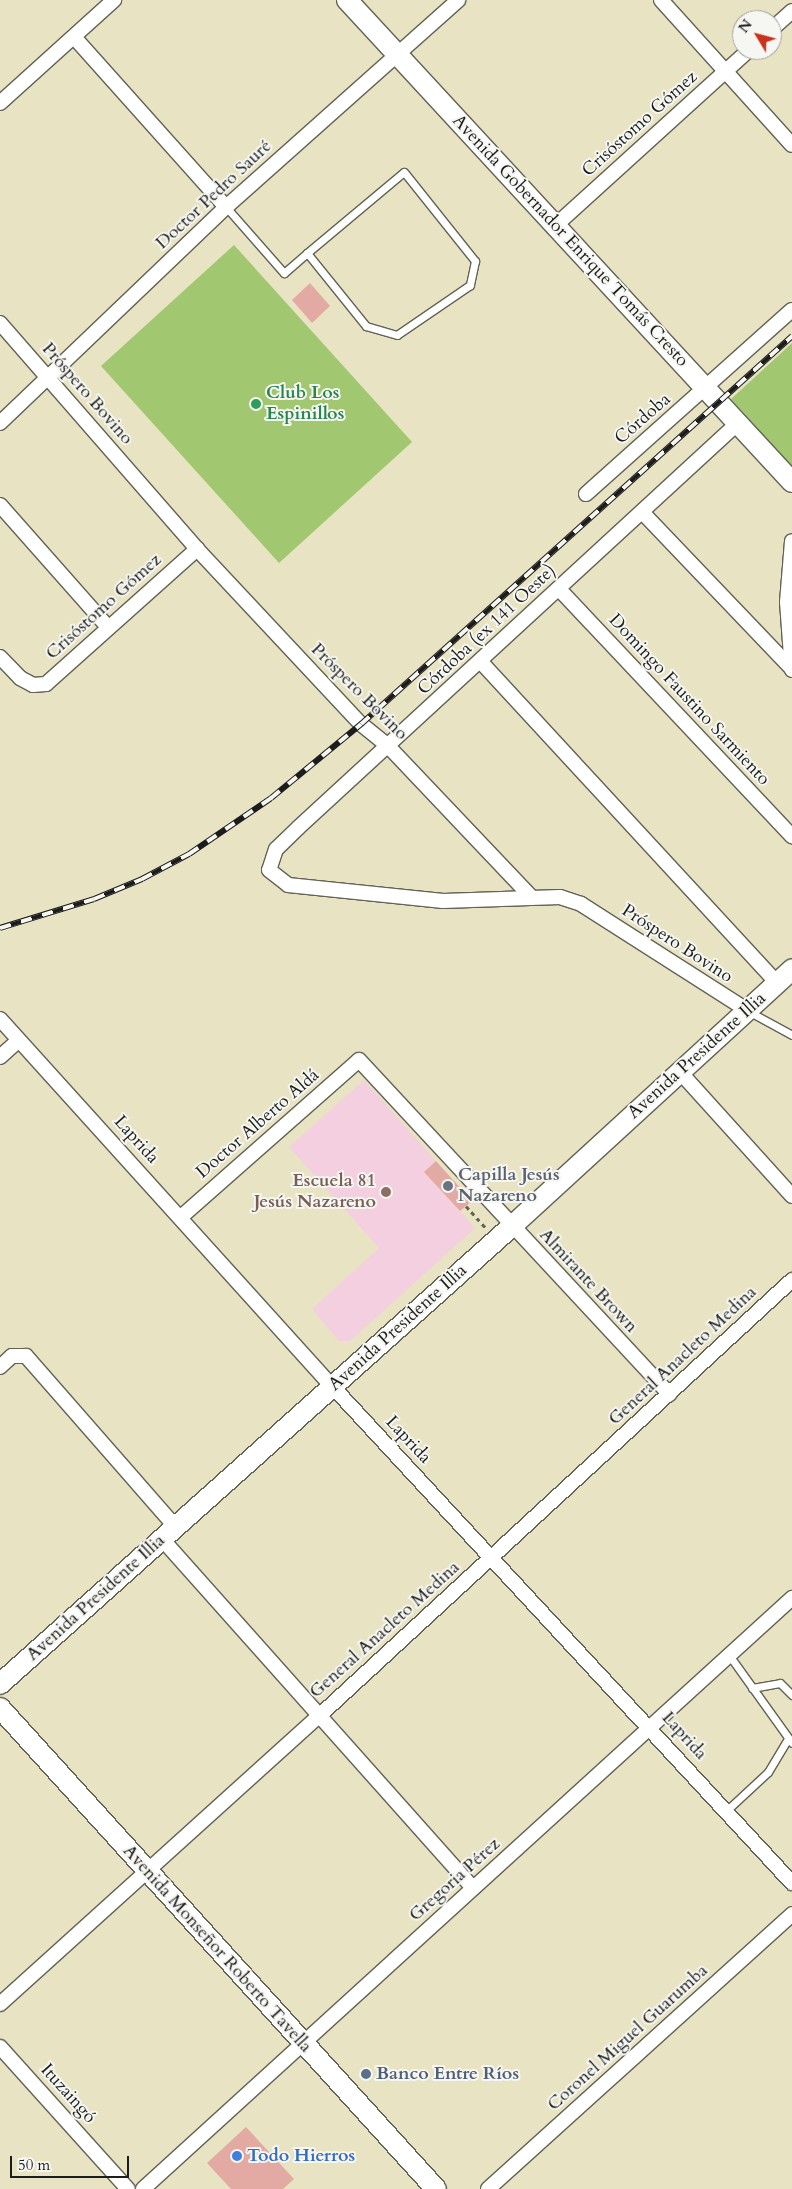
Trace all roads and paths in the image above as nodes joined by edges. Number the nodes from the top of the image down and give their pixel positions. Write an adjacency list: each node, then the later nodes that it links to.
1 (114, 0): 7 (street)
2 (347, 0): 8 (main road, Avenida Gobernador Enrique Tomás Cresto)
3 (458, 0): 8 (street, Doctor Pedro Sauré)
4 (661, 0): 10 (street)
5 (792, 11): 6 (street)
6 (782, 20)
7 (74, 37): 11 (street); 13 (street)
8 (396, 55): 13 (street, Doctor Pedro Sauré); 14 (main road, Avenida Gobernador Enrique Tomás Cresto)
9 (739, 60): 10 (street, Crisóstomo Gómez)
10 (726, 72): 12 (street); 14 (street, Crisóstomo Gómez)
11 (0, 103)
12 (792, 145)
13 (226, 207): 15 (lane); 18 (street, Doctor Pedro Sauré)
14 (556, 225): 19 (main road, Avenida Gobernador Enrique Tomás Cresto)
15 (307, 253): 15 (lane)
16 (792, 310): 19 (street, Córdoba)
17 (0, 323): 18 (street, Próspero Bovino)
18 (49, 378): 21 (street, Doctor Pedro Sauré); 27 (street, Próspero Bovino)
19 (707, 388): 20 (main road, Avenida Gobernador Enrique Tomás Cresto); 23 (street, Córdoba)
20 (739, 422): 22 (main road, Avenida Gobernador Enrique Tomás Cresto); 25 (street, Córdoba (ex 141 Oeste))
21 (0, 423)
22 (792, 482)
23 (586, 494)
24 (0, 506): 29 (street)
25 (643, 513): 28 (street, Córdoba (ex 141 Oeste)); 32 (street)
26 (792, 542): 32 (street)
27 (197, 549): 29 (street, Crisóstomo Gómez); 33 (street, Próspero Bovino)
28 (559, 589): 31 (street, Córdoba (ex 141 Oeste)); 34 (street, Domingo Faustino Sarmiento)
29 (108, 628): 30 (street, Crisóstomo Gómez)
30 (0, 657)
31 (481, 662): 33 (street, Córdoba (ex 141 Oeste)); 37 (street)
32 (792, 670)
33 (388, 746): 35 (street, Próspero Bovino); 35 (street, Córdoba (ex 141 Oeste))
34 (792, 836)
35 (532, 898): 38 (street, Próspero Bovino)
36 (792, 969): 37 (main road, Avenida Presidente Illia)
37 (777, 983): 38 (main road, Avenida Presidente Illia)
38 (748, 1011): 40 (lane); 44 (main road, Avenida Presidente Illia)
39 (0, 1019): 41 (street, Laprida)
40 (792, 1035)
41 (19, 1040): 42 (street); 47 (street, Laprida)
42 (0, 1057)
43 (359, 1060): 47 (street, Doctor Alberto Aldá); 48 (street, Almirante Brown)
44 (680, 1072): 45 (street); 48 (main road, Avenida Presidente Illia)
45 (792, 1196)
46 (466, 1206): 49 (path)
47 (181, 1217): 52 (street, Laprida)
48 (512, 1226): 49 (main road, Avenida Presidente Illia); 53 (street, Almirante Brown)
49 (496, 1240): 52 (main road, Avenida Presidente Illia)
50 (792, 1280): 53 (street, General Anacleto Medina)
51 (0, 1367): 54 (street)
52 (333, 1387): 54 (main road, Avenida Presidente Illia); 55 (street, Laprida)
53 (669, 1394): 55 (street, General Anacleto Medina)
54 (168, 1532): 58 (main road, Avenida Presidente Illia); 62 (street)
55 (491, 1558): 62 (street, General Anacleto Medina); 63 (street, Laprida)
56 (792, 1598): 57 (street, Gregoria Pérez)
57 (729, 1655): 59 (lane); 63 (street, Gregoria Pérez)
58 (0, 1684)
59 (752, 1688): 60 (lane); 64 (lane)
60 (792, 1695)
61 (0, 1708): 66 (main road, Avenida Monseñor Roberto Tavella)
62 (318, 1717): 66 (street, General Anacleto Medina); 68 (street)
63 (650, 1726): 65 (street, Laprida); 68 (street, Gregoria Pérez)
64 (790, 1741): 65 (lane)
65 (726, 1810): 67 (street, Laprida)
66 (148, 1872): 70 (street, General Anacleto Medina); 71 (main road, Avenida Monseñor Roberto Tavella)
67 (792, 1883)
68 (473, 1888): 71 (street, Gregoria Pérez)
69 (792, 1914): 76 (street, Coronel Miguel Guarumba)
70 (0, 2004)
71 (303, 2044): 74 (street, Gregoria Pérez); 75 (main road, Avenida Monseñor Roberto Tavella)
72 (0, 2047): 73 (street, Ituzaingó)
73 (128, 2189)
74 (143, 2189)
75 (436, 2189)
76 (488, 2189)

